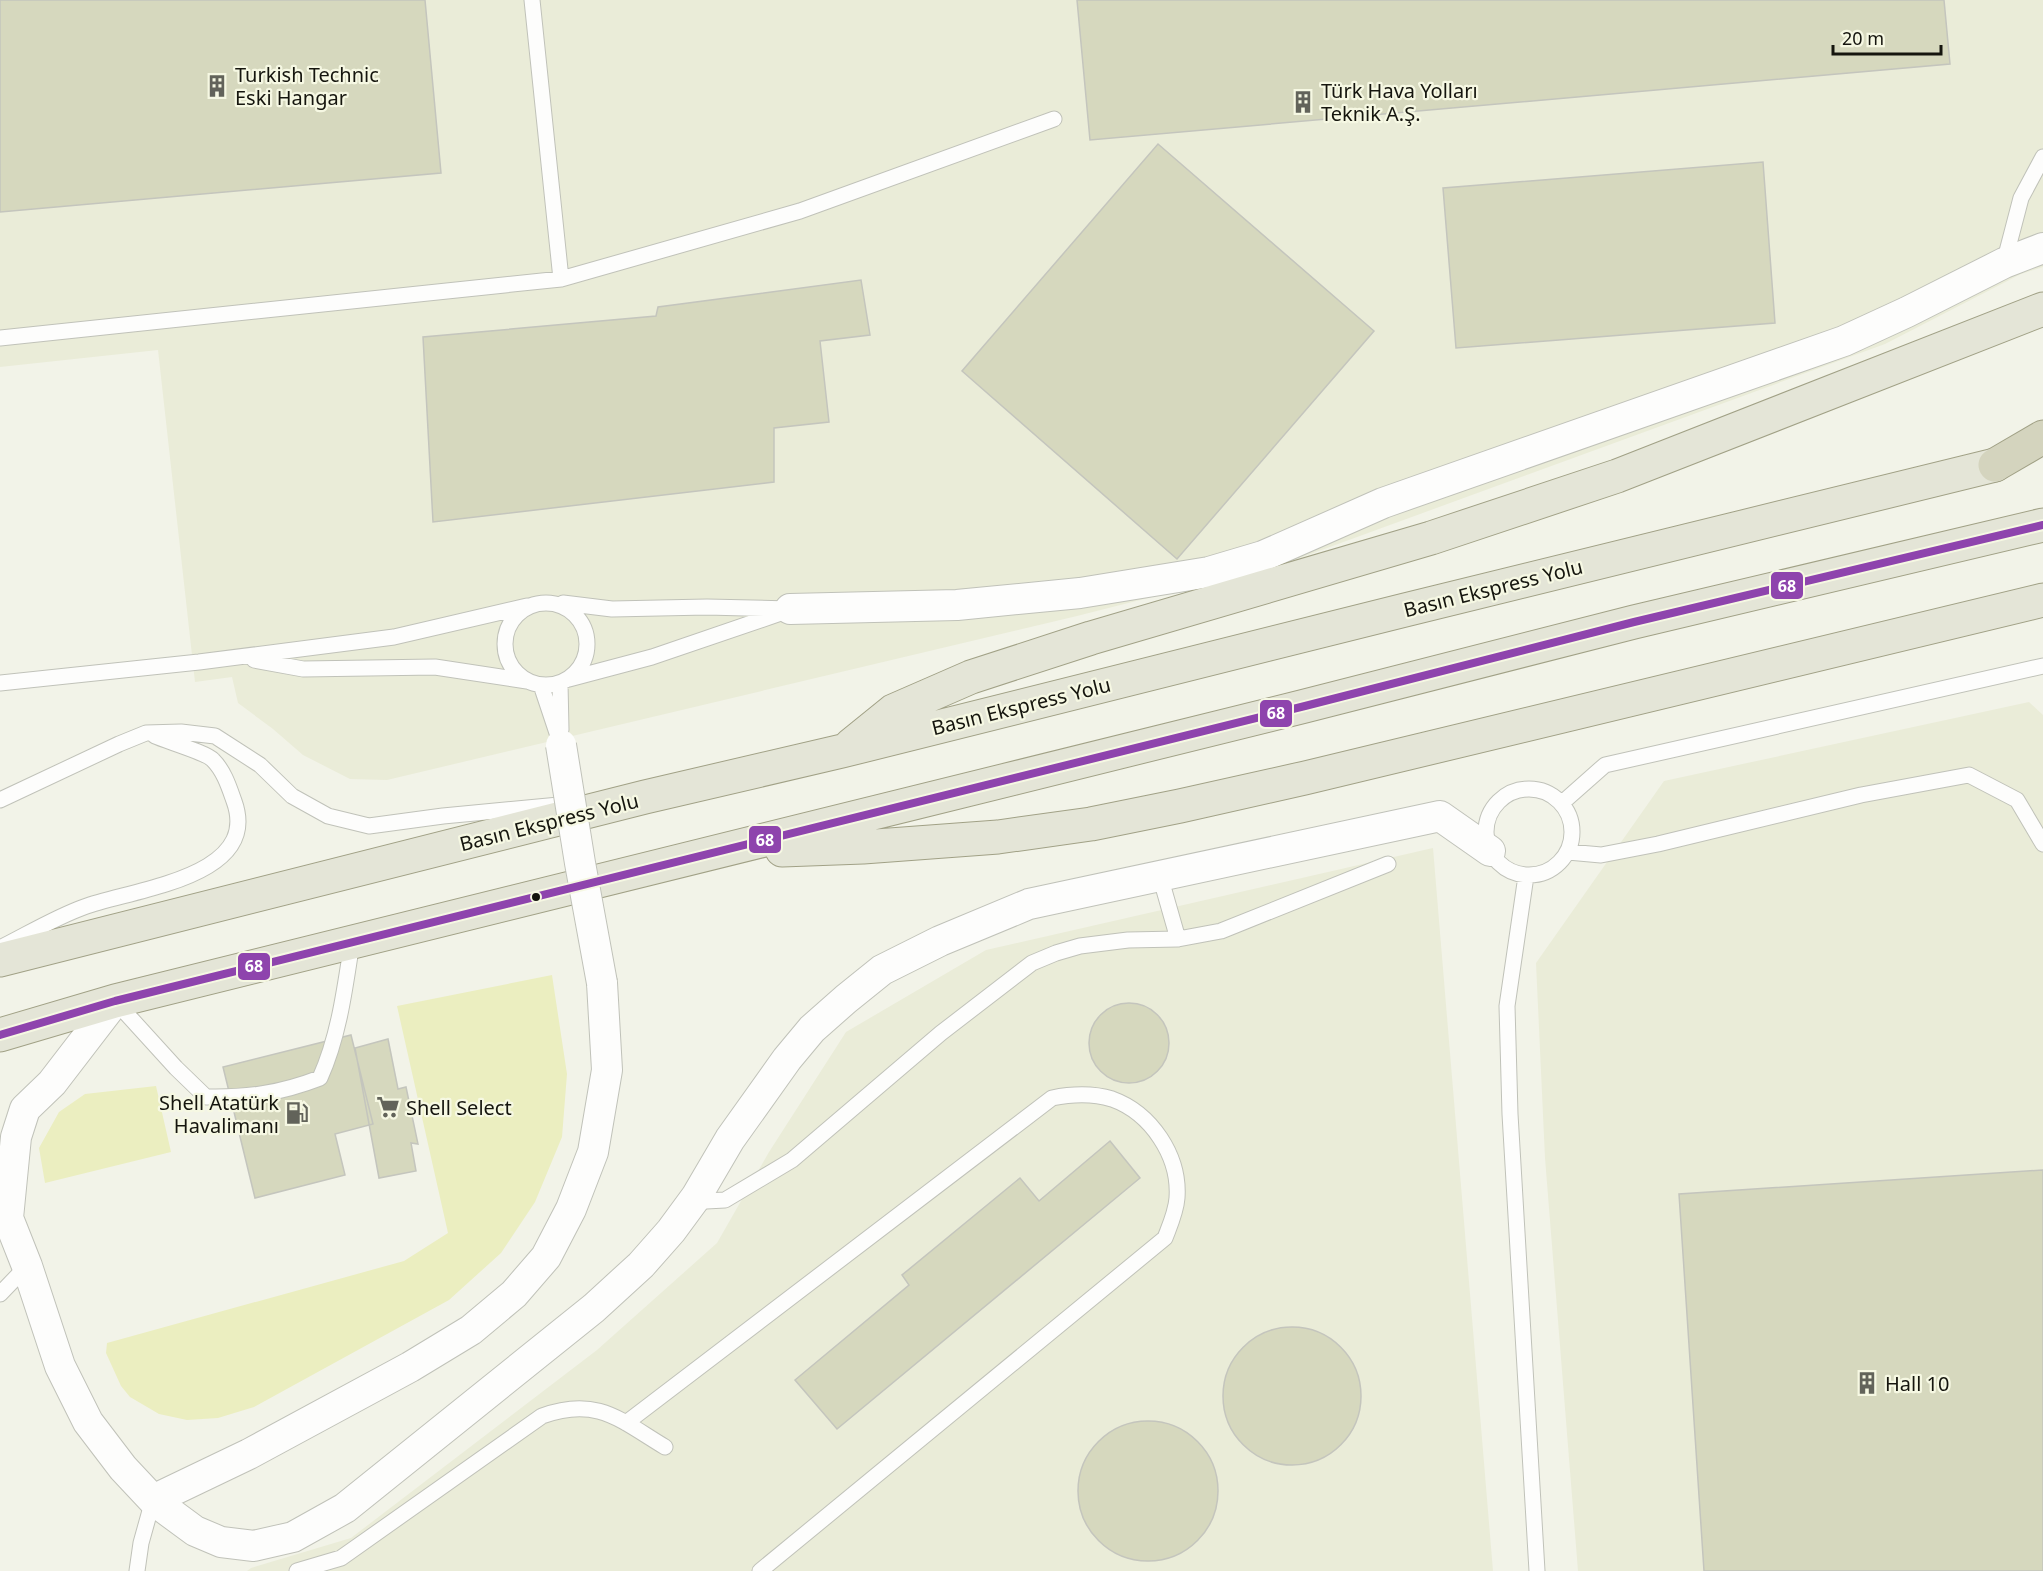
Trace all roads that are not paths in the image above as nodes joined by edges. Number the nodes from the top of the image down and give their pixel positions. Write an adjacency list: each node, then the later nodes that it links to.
1 (532, 0): 6 (lane)
2 (1054, 119): 6 (lane)
3 (2043, 156): 5 (lane)
4 (2043, 248): 5 (street)
5 (2004, 263): 16 (street)
6 (561, 279): 8 (lane)
7 (2043, 309): 24 (main road)
8 (0, 338)
9 (2043, 437): 11 (highway)
10 (2043, 454): 11 (highway, Basın Ekspress Yolu)
11 (1995, 465): 24 (main road, Basın Ekspress Yolu)
12 (2043, 525): 31 (main road)
13 (2043, 600): 31 (main road)
14 (555, 603): 15 (lane); 16 (lane); 19 (lane)
15 (527, 606): 17 (lane); 21 (lane)
16 (790, 609): 19 (lane)
17 (236, 657): 20 (lane); 21 (lane)
18 (2043, 666): 27 (lane)
19 (565, 681): 21 (lane); 23 (lane)
20 (0, 683)
21 (534, 683): 23 (lane)
22 (146, 733): 25 (lane); 26 (lane); 37 (lane)
23 (561, 745): 47 (street, bridge)
24 (842, 751): 25 (main road, Basın Ekspress Yolu)
25 (645, 797): 38 (main road, Basın Ekspress Yolu)
26 (0, 800)
27 (1562, 803): 29 (lane); 30 (lane)
28 (2043, 844): 30 (lane)
29 (1490, 851): 33 (street); 34 (lane)
30 (1568, 852): 34 (lane)
31 (713, 853): 36 (main road)
32 (1388, 864): 35 (lane)
33 (1160, 876): 35 (lane); 41 (street)
34 (1526, 876): 51 (lane)
35 (1178, 939): 41 (lane)
36 (352, 942): 39 (main road); 39 (lane)
37 (0, 947)
38 (0, 960)
39 (115, 1001): 40 (main road); 42 (street)
40 (0, 1035)
41 (696, 1197): 47 (street)
42 (4, 1213): 43 (street)
43 (27, 1266): 44 (lane); 47 (street)
44 (0, 1294)
45 (626, 1423): 46 (lane); 49 (lane); 50 (lane)
46 (665, 1447)
47 (153, 1500): 48 (lane)
48 (137, 1571)
49 (297, 1571)
50 (760, 1571)
51 (1537, 1571)

